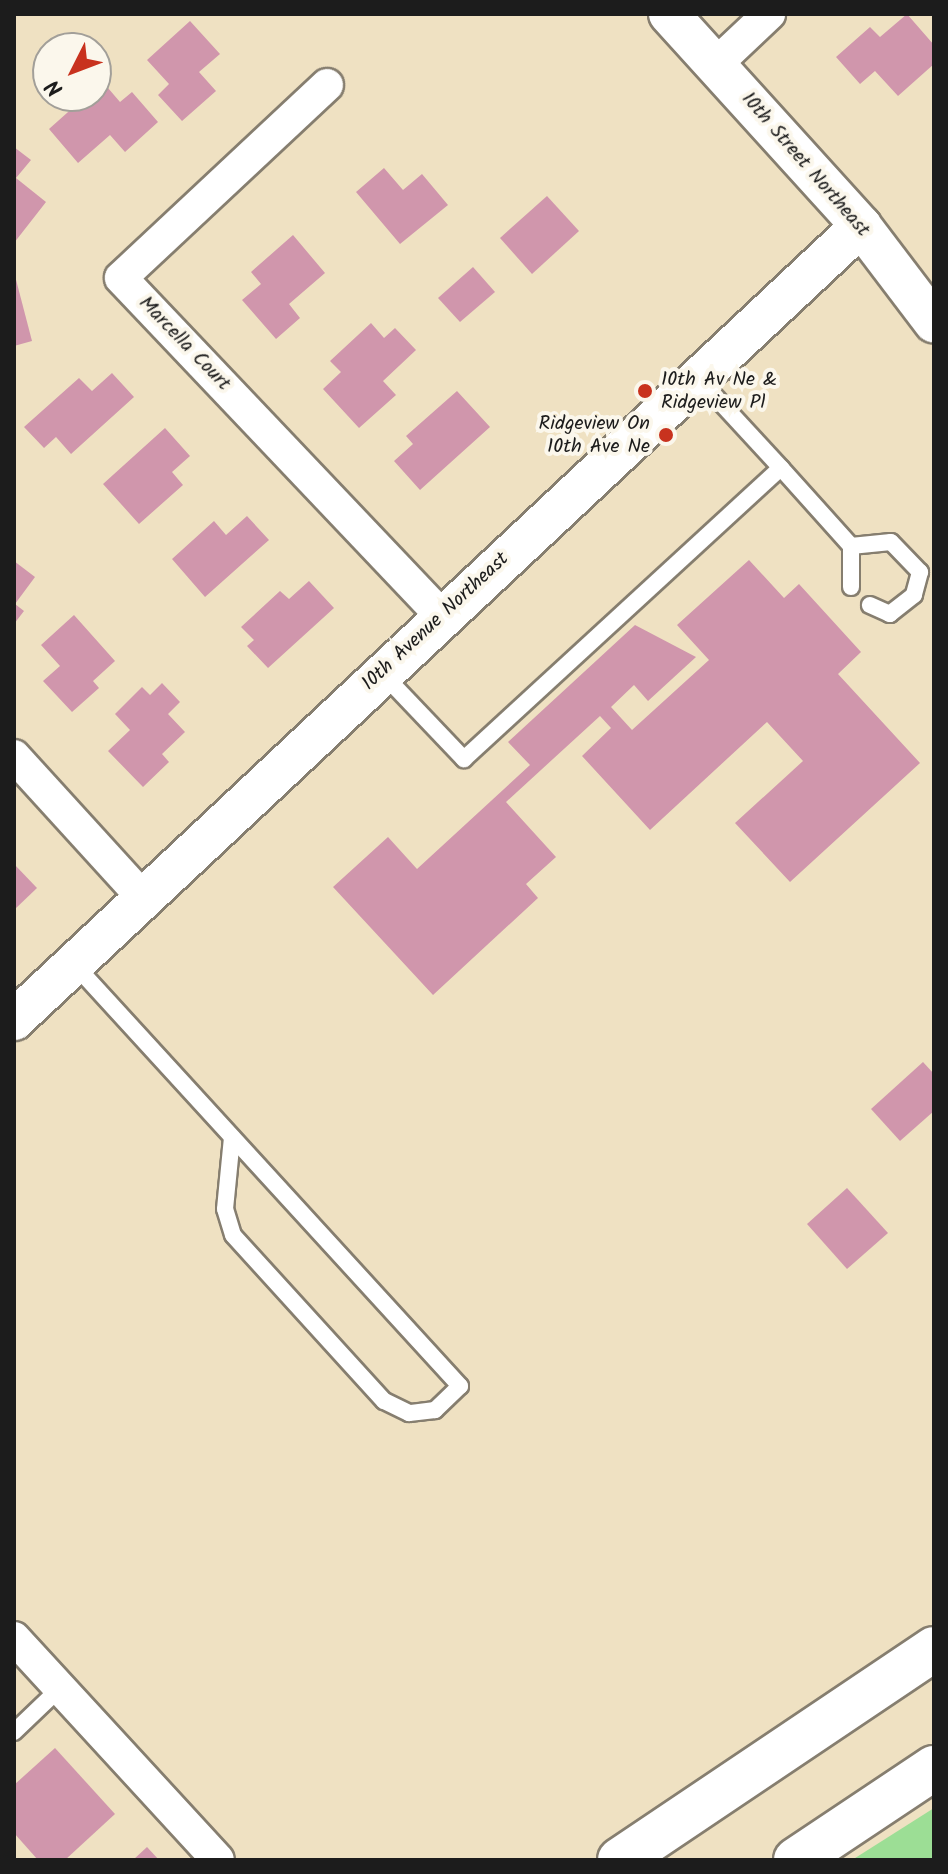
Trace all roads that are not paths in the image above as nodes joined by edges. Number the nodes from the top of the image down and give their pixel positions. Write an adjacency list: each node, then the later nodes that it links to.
1 (669, 14): 3 (street, 10th Street Northeast)
2 (769, 14): 3 (street)
3 (716, 64): 5 (street, 10th Street Northeast)
4 (327, 85): 12 (street, Marcella Court)
5 (861, 226): 6 (street, 10th Street Northeast); 7 (street, 10th Avenue Northeast)
6 (934, 322)
7 (698, 377): 8 (lane); 12 (street, 10th Avenue Northeast)
8 (781, 468): 9 (lane); 13 (lane)
9 (851, 546): 10 (lane); 11 (lane)
10 (851, 587)
11 (870, 605)
12 (442, 616): 13 (street, 10th Avenue Northeast)
13 (382, 672): 15 (street, 10th Avenue Northeast)
14 (14, 756): 15 (street)
15 (143, 898): 16 (street, 10th Avenue Northeast)
16 (74, 964): 17 (street, 10th Avenue Northeast); 18 (lane)
17 (14, 1020)
18 (232, 1137): 18 (lane)
19 (14, 1638): 21 (street)
20 (934, 1649): 25 (highway)
21 (60, 1688): 22 (lane); 24 (street)
22 (14, 1732)
23 (934, 1768): 26 (highway)
24 (218, 1860)
25 (620, 1860)
26 (796, 1860)

